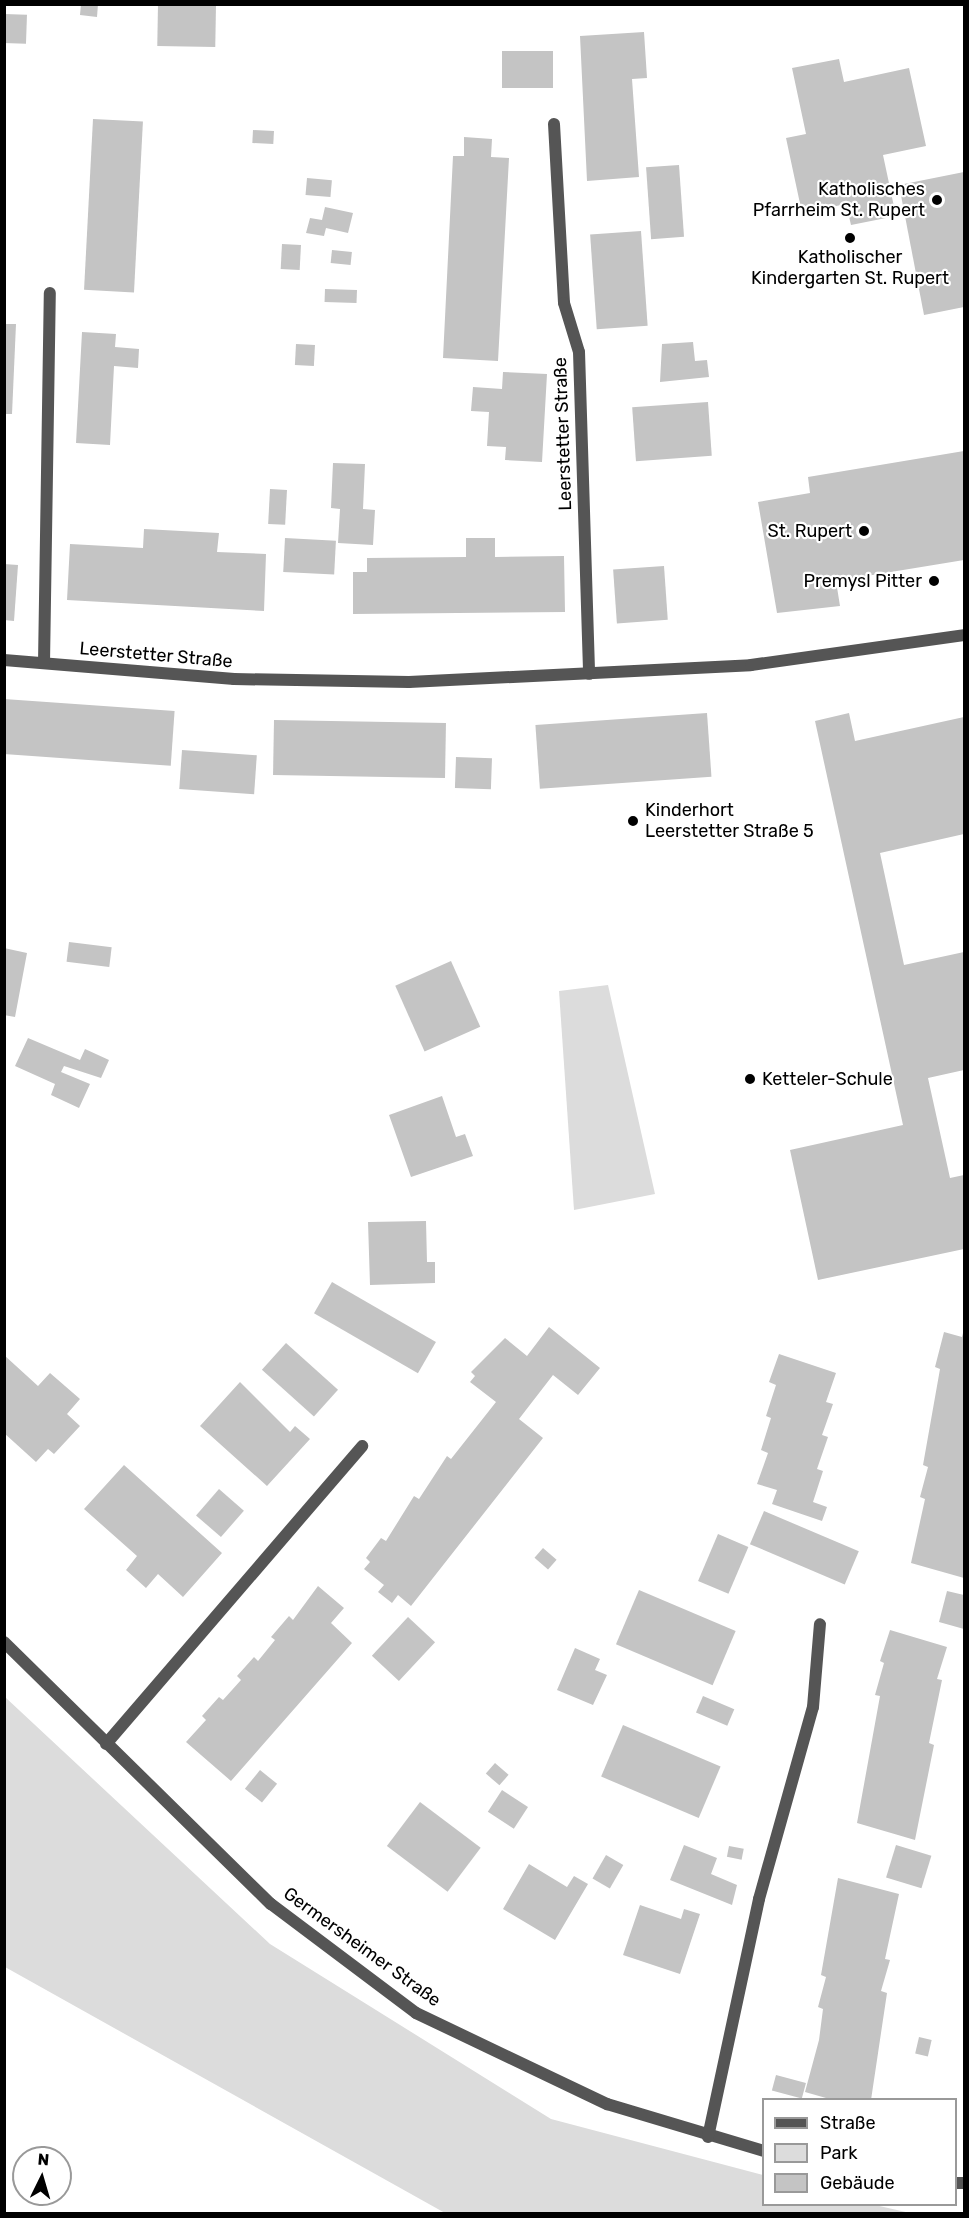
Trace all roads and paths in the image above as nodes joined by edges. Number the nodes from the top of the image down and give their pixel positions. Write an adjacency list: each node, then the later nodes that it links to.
1 (554, 124): 6 (street, Leerstetter Straße)
2 (50, 293): 5 (street)
3 (964, 635): 6 (street, Leerstetter Straße)
4 (4, 660): 5 (street, Leerstetter Straße)
5 (44, 663): 6 (street, Leerstetter Straße)
6 (589, 674)
7 (362, 1446): 10 (street)
8 (820, 1624): 11 (street)
9 (4, 1642): 10 (street, Germersheimer Straße)
10 (106, 1744): 11 (street, Germersheimer Straße)
11 (708, 2137): 12 (street, Germersheimer Straße)
12 (762, 2150)

